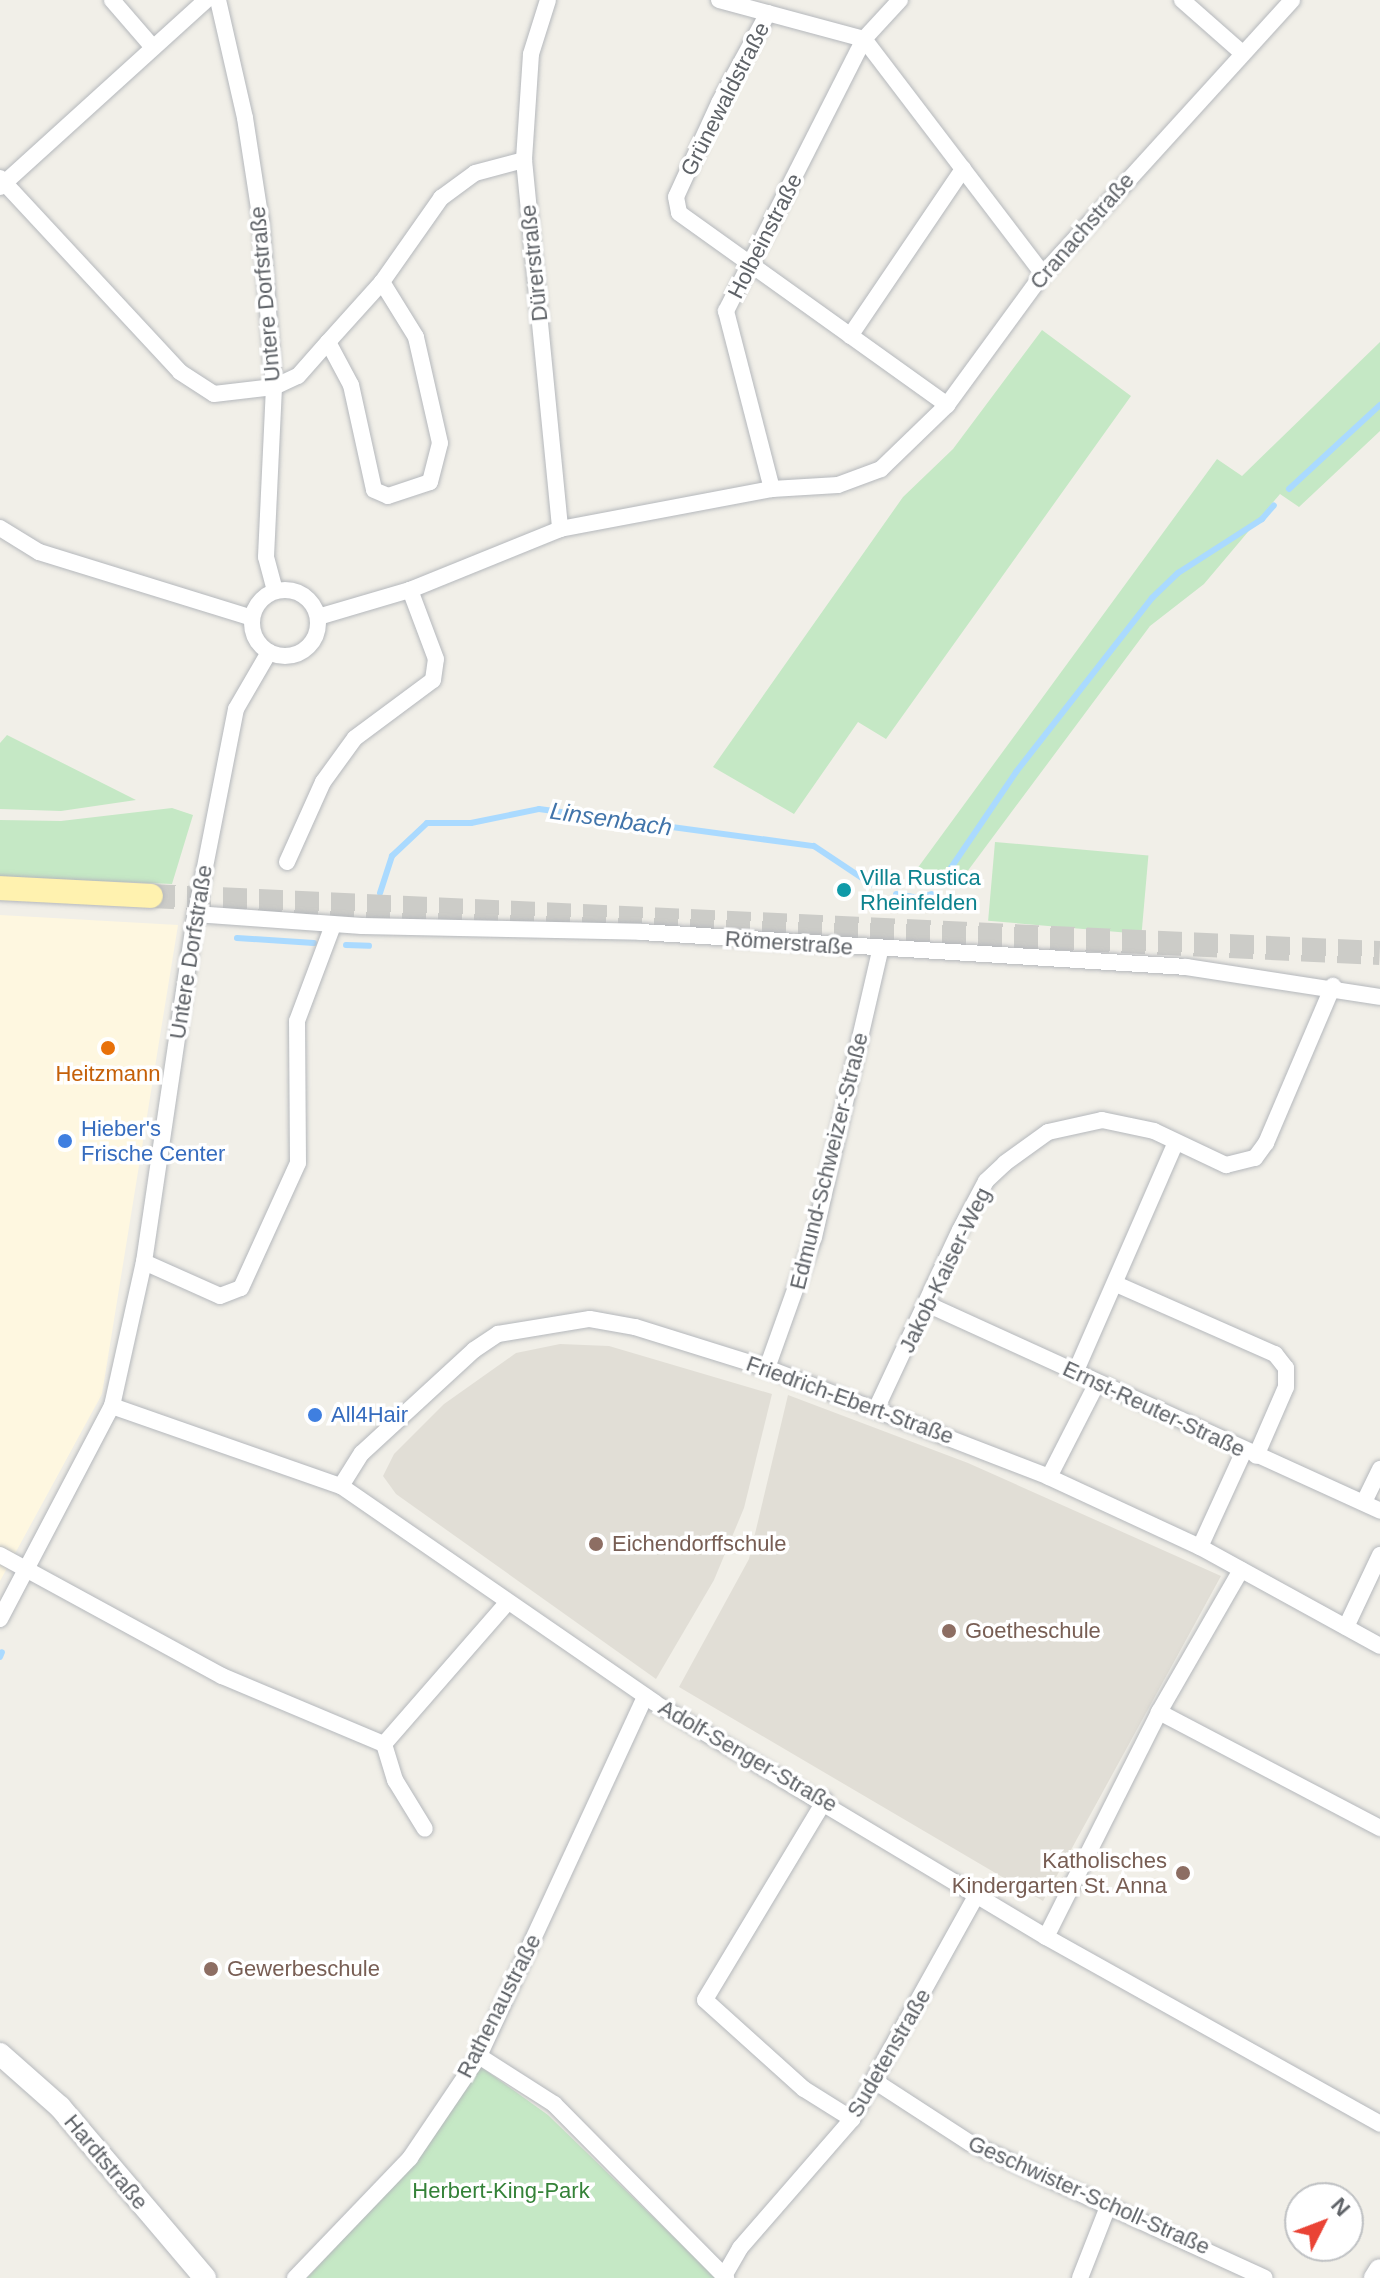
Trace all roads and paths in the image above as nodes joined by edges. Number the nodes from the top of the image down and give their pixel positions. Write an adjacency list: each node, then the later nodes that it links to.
1 (112, 0): 11 (street)
2 (206, 0): 11 (street)
3 (218, 0): 21 (street, Untere Dorfstraße)
4 (548, 0): 13 (street, Dürerstraße)
5 (719, 0): 9 (street, Grünewaldstraße)
6 (900, 0): 10 (street, Holbeinstraße)
7 (1182, 0): 12 (street)
8 (1292, 0): 12 (street, Cranachstraße)
9 (768, 13): 10 (street, Grünewaldstraße); 16 (street, Grünewaldstraße)
10 (864, 39): 14 (street); 16 (street, Holbeinstraße)
11 (151, 45): 15 (street)
12 (1241, 52): 17 (street, Cranachstraße)
13 (524, 160): 18 (street); 25 (street, Dürerstraße)
14 (963, 169): 17 (street); 19 (street)
15 (1, 183): 21 (street)
16 (749, 267): 19 (street, Grünewaldstraße); 23 (street, Holbeinstraße)
17 (1043, 274): 22 (street, Cranachstraße)
18 (382, 282): 20 (street); 20 (street)
19 (850, 336): 22 (street, Grünewaldstraße)
20 (328, 342): 21 (street)
21 (274, 387): 27 (street, Untere Dorfstraße)
22 (947, 405): 23 (street, Cranachstraße)
23 (772, 489): 25 (street)
24 (0, 528): 29 (street)
25 (560, 529): 26 (street)
26 (410, 590): 28 (street); 31 (street)
27 (275, 591): 28 (street); 29 (street)
28 (318, 617): 30 (street)
29 (252, 618): 30 (street)
30 (269, 652): 34 (street, Untere Dorfstraße)
31 (287, 862)
32 (0, 888): 33 (main road)
33 (151, 896)
34 (195, 914): 35 (street, Römerstraße); 40 (street, Untere Dorfstraße)
35 (333, 925): 36 (street, Römerstraße); 40 (street)
36 (880, 950): 37 (street, Römerstraße); 43 (street, Edmund-Schweizer-Straße)
37 (1333, 986): 38 (street, Römerstraße); 39 (street, Jakob-Kaiser-Weg)
38 (1380, 997)
39 (1175, 1144): 41 (street); 42 (street, Jakob-Kaiser-Weg)
40 (144, 1262): 46 (street, Untere Dorfstraße)
41 (1116, 1284): 44 (street); 48 (street)
42 (929, 1305): 44 (street, Ernst-Reuter-Straße); 47 (street, Jakob-Kaiser-Weg)
43 (767, 1368): 47 (street, Friedrich-Ebert-Straße); 51 (street, Friedrich-Ebert-Straße)
44 (1075, 1373): 45 (street, Ernst-Reuter-Straße)
45 (1097, 1383): 48 (street, Ernst-Reuter-Straße); 50 (street)
46 (112, 1406): 51 (street, Adolf-Senger-Straße); 57 (street, Untere Dorfstraße)
47 (877, 1407): 50 (street, Friedrich-Ebert-Straße)
48 (1250, 1453): 52 (street, Ernst-Reuter-Straße); 54 (street)
49 (1380, 1469): 52 (street)
50 (1049, 1477): 54 (street, Friedrich-Ebert-Straße)
51 (341, 1486): 59 (street, Adolf-Senger-Straße)
52 (1364, 1502): 53 (street, Ernst-Reuter-Straße)
53 (1380, 1511)
54 (1200, 1547): 58 (street, Friedrich-Ebert-Straße)
55 (0, 1555): 57 (street)
56 (1380, 1555): 61 (street)
57 (28, 1568): 60 (street, Untere Dorfstraße); 65 (street)
58 (1241, 1570): 61 (street, Friedrich-Ebert-Straße); 64 (street)
59 (507, 1603): 63 (street, Adolf-Senger-Straße); 65 (street)
60 (0, 1619)
61 (1346, 1627): 62 (street, Friedrich-Ebert-Straße)
62 (1380, 1646)
63 (645, 1696): 66 (street, Adolf-Senger-Straße); 72 (street, Rathenaustraße)
64 (1159, 1712): 67 (street); 70 (street)
65 (384, 1744): 68 (street)
66 (825, 1800): 69 (street, Adolf-Senger-Straße); 74 (street)
67 (1380, 1828)
68 (425, 1829)
69 (977, 1894): 70 (street, Adolf-Senger-Straße); 73 (street, Sudetenstraße)
70 (1046, 1937): 75 (street, Adolf-Senger-Straße)
71 (0, 2054): 79 (street, Hardtstraße)
72 (479, 2056): 78 (street); 80 (street, Rathenaustraße)
73 (876, 2082): 74 (street, Sudetenstraße); 76 (street, Geschwister-Scholl-Straße)
74 (852, 2119): 78 (street, Sudetenstraße)
75 (1380, 2124)
76 (1107, 2209): 81 (street); 82 (street, Geschwister-Scholl-Straße)
77 (1380, 2270): 83 (street)
78 (725, 2277)
79 (205, 2278)
80 (295, 2278)
81 (1080, 2278)
82 (1265, 2278)
83 (1375, 2278)

